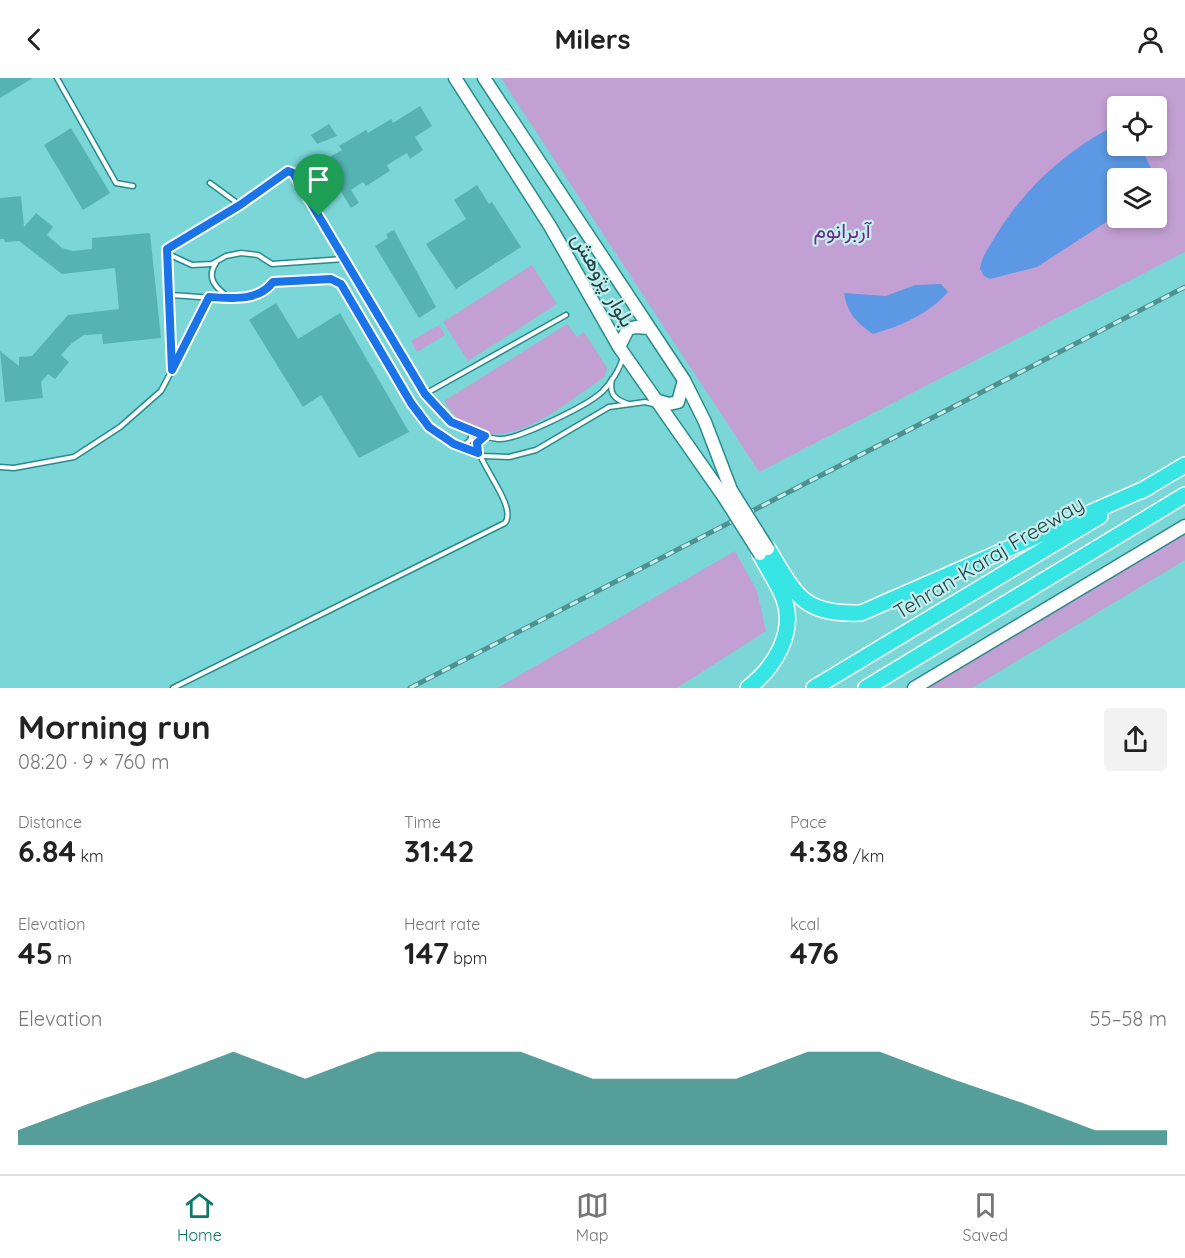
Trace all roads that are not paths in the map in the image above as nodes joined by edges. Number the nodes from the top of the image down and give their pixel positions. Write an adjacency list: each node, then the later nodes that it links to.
1 (57, 78): 5 (lane)
2 (455, 78): 15 (street, بلوار پژوهش)
3 (484, 78): 14 (street, بلوار پژوهش)
4 (210, 183): 6 (lane)
5 (133, 186)
6 (240, 205): 7 (lane); 8 (lane)
7 (165, 253): 9 (lane); 10 (lane)
8 (344, 258): 9 (lane); 19 (lane)
9 (216, 262): 12 (lane)
10 (170, 295): 11 (lane); 16 (lane)
11 (209, 297): 12 (lane); 16 (lane)
12 (228, 297): 24 (lane)
13 (566, 315): 19 (lane)
14 (649, 328): 15 (street); 18 (street, بلوار پژوهش)
15 (622, 350): 17 (lane); 20 (street, بلوار پژوهش)
16 (172, 370): 27 (lane)
17 (612, 379): 21 (lane); 23 (lane)
18 (684, 380): 20 (street); 29 (street, بلوار پژوهش)
19 (425, 394): 22 (lane)
20 (657, 403): 21 (lane); 29 (street, بلوار پژوهش)
21 (629, 404): 25 (lane)
22 (471, 432): 23 (lane); 24 (lane)
23 (485, 436): 25 (lane)
24 (463, 448): 25 (lane)
25 (478, 453): 33 (lane)
26 (1185, 465): 28 (highway, Tehran-Karaj Freeway)
27 (0, 467)
28 (1149, 486): 32 (highway); 35 (highway, Tehran-Karaj Freeway)
29 (727, 494): 32 (street, bridge)
30 (1185, 495): 36 (highway)
31 (1185, 526): 37 (street)
32 (764, 551): 34 (highway)
33 (173, 688)
34 (748, 688)
35 (814, 688)
36 (866, 688)
37 (914, 688)

